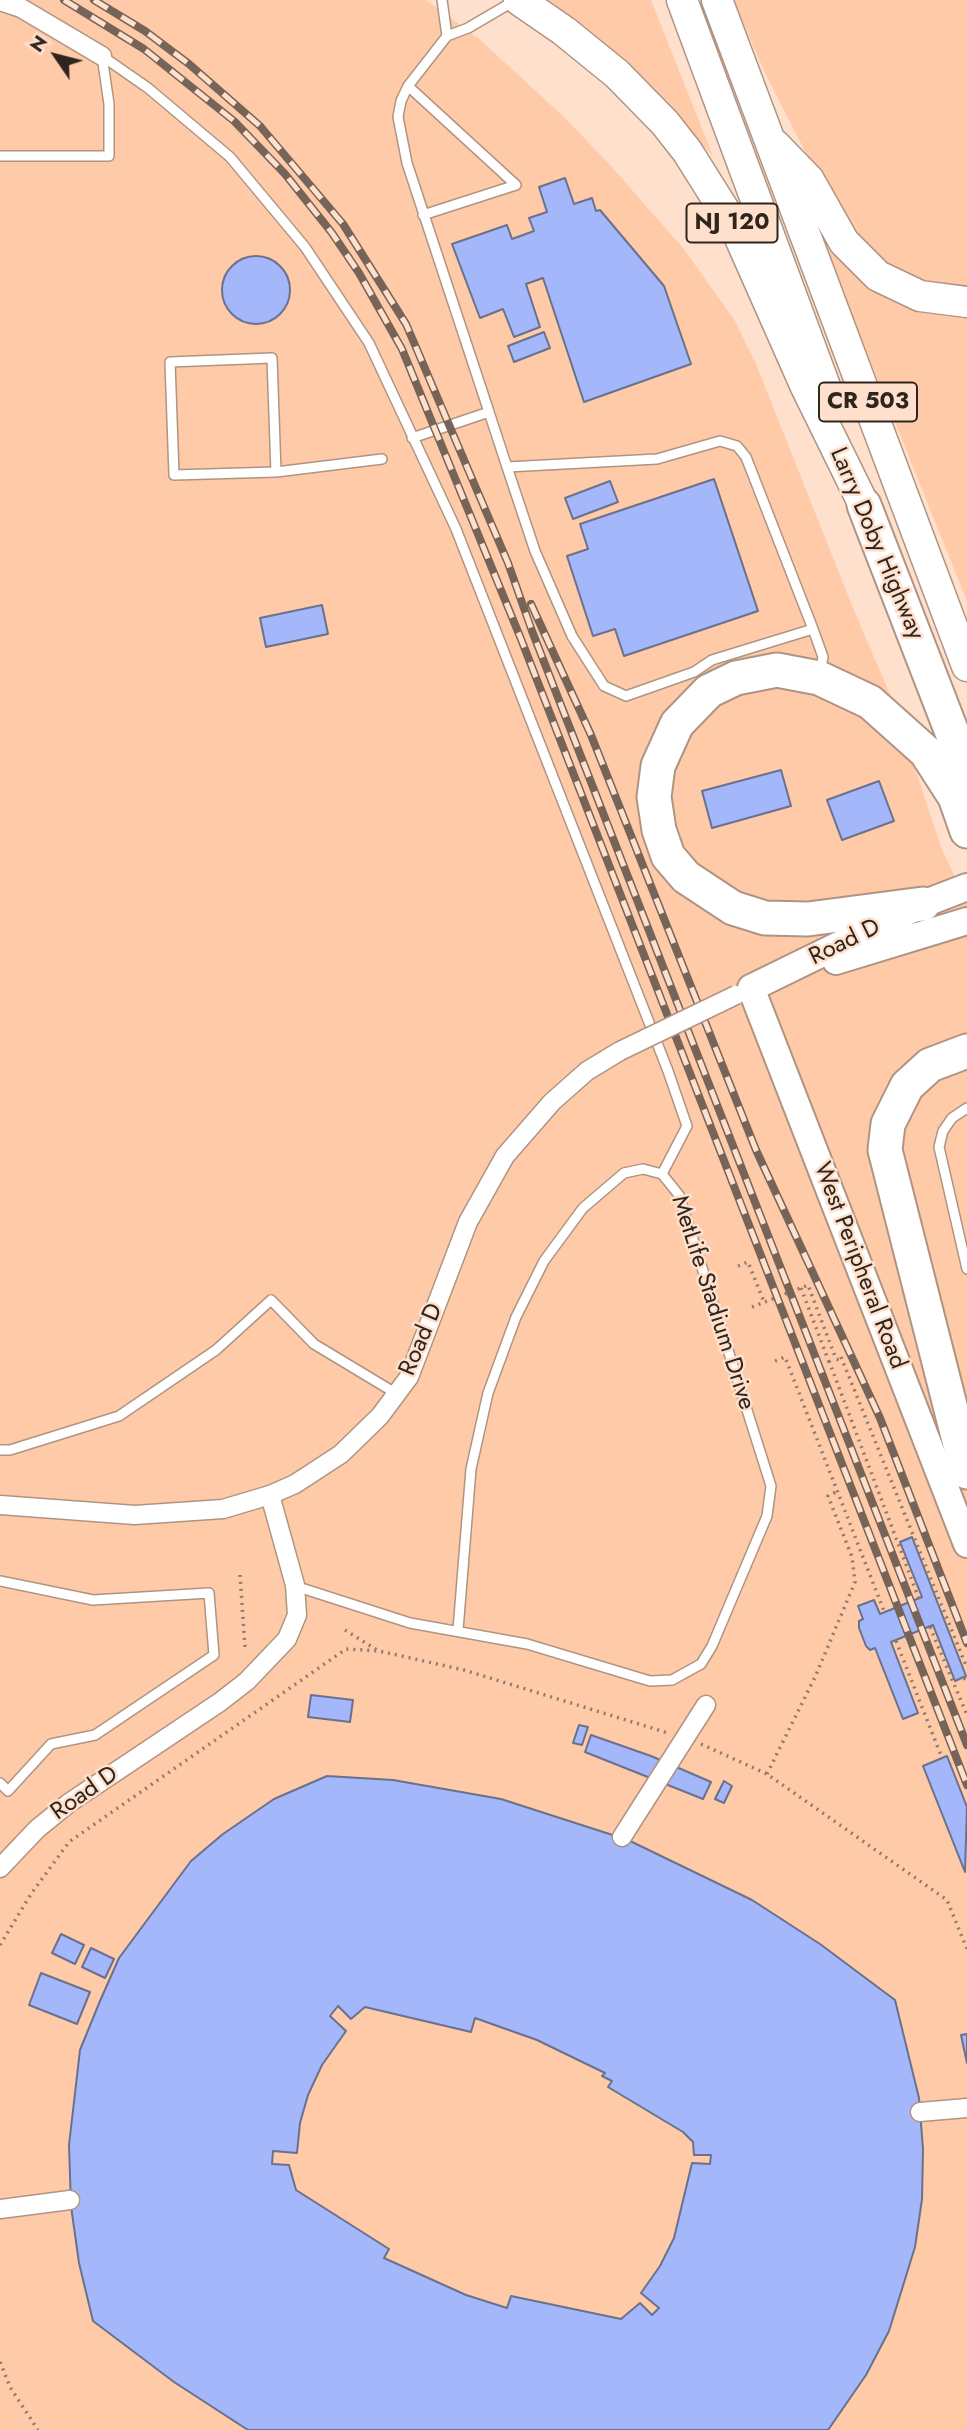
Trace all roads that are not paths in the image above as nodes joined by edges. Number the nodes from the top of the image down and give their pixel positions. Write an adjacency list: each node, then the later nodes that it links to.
1 (442, 0): 6 (lane)
2 (517, 0): 6 (lane); 18 (main road, Larry Doby Highway / NJ 120)
3 (682, 0): 18 (main road, CR 503)
4 (717, 0): 9 (main road, CR 503)
5 (0, 1): 7 (street)
6 (447, 36): 8 (lane)
7 (102, 56): 10 (lane); 14 (lane)
8 (408, 86): 11 (lane); 11 (lane)
9 (769, 139): 12 (main road); 20 (main road, CR 503)
10 (0, 156)
11 (423, 215): 13 (lane)
12 (967, 302)
13 (489, 412): 14 (lane); 16 (lane)
14 (412, 438): 30 (lane)
15 (382, 459): 17 (lane)
16 (507, 467): 19 (lane); 19 (lane)
17 (276, 472): 17 (lane)
18 (864, 505): 22 (highway, Larry Doby Highway / NJ 120)
19 (813, 629): 21 (lane)
20 (967, 666)
21 (819, 678): 23 (highway); 25 (highway)
22 (967, 771)
23 (967, 831)
24 (967, 887): 25 (street, Road D)
25 (929, 919): 26 (street); 27 (street, Road D)
26 (967, 921)
27 (744, 992): 32 (street, Road D, bridge); 37 (street, West Peripheral Road)
28 (967, 1051): 34 (highway)
29 (967, 1108): 31 (lane)
30 (662, 1174): 40 (lane, MetLife Stadium Drive); 40 (lane, MetLife Stadium Drive)
31 (967, 1269)
32 (398, 1394): 33 (lane); 35 (street, Road D)
33 (0, 1450)
34 (967, 1472)
35 (270, 1495): 36 (street); 39 (street, Road D)
36 (0, 1505)
37 (967, 1544)
38 (0, 1581): 42 (lane)
39 (295, 1585): 40 (lane, MetLife Stadium Drive); 44 (street, Road D)
40 (457, 1630)
41 (706, 1706): 43 (street)
42 (0, 1783)
43 (622, 1837)
44 (0, 1868)
45 (967, 2108): 46 (street)
46 (920, 2112)
47 (70, 2200): 48 (street)
48 (0, 2208)

